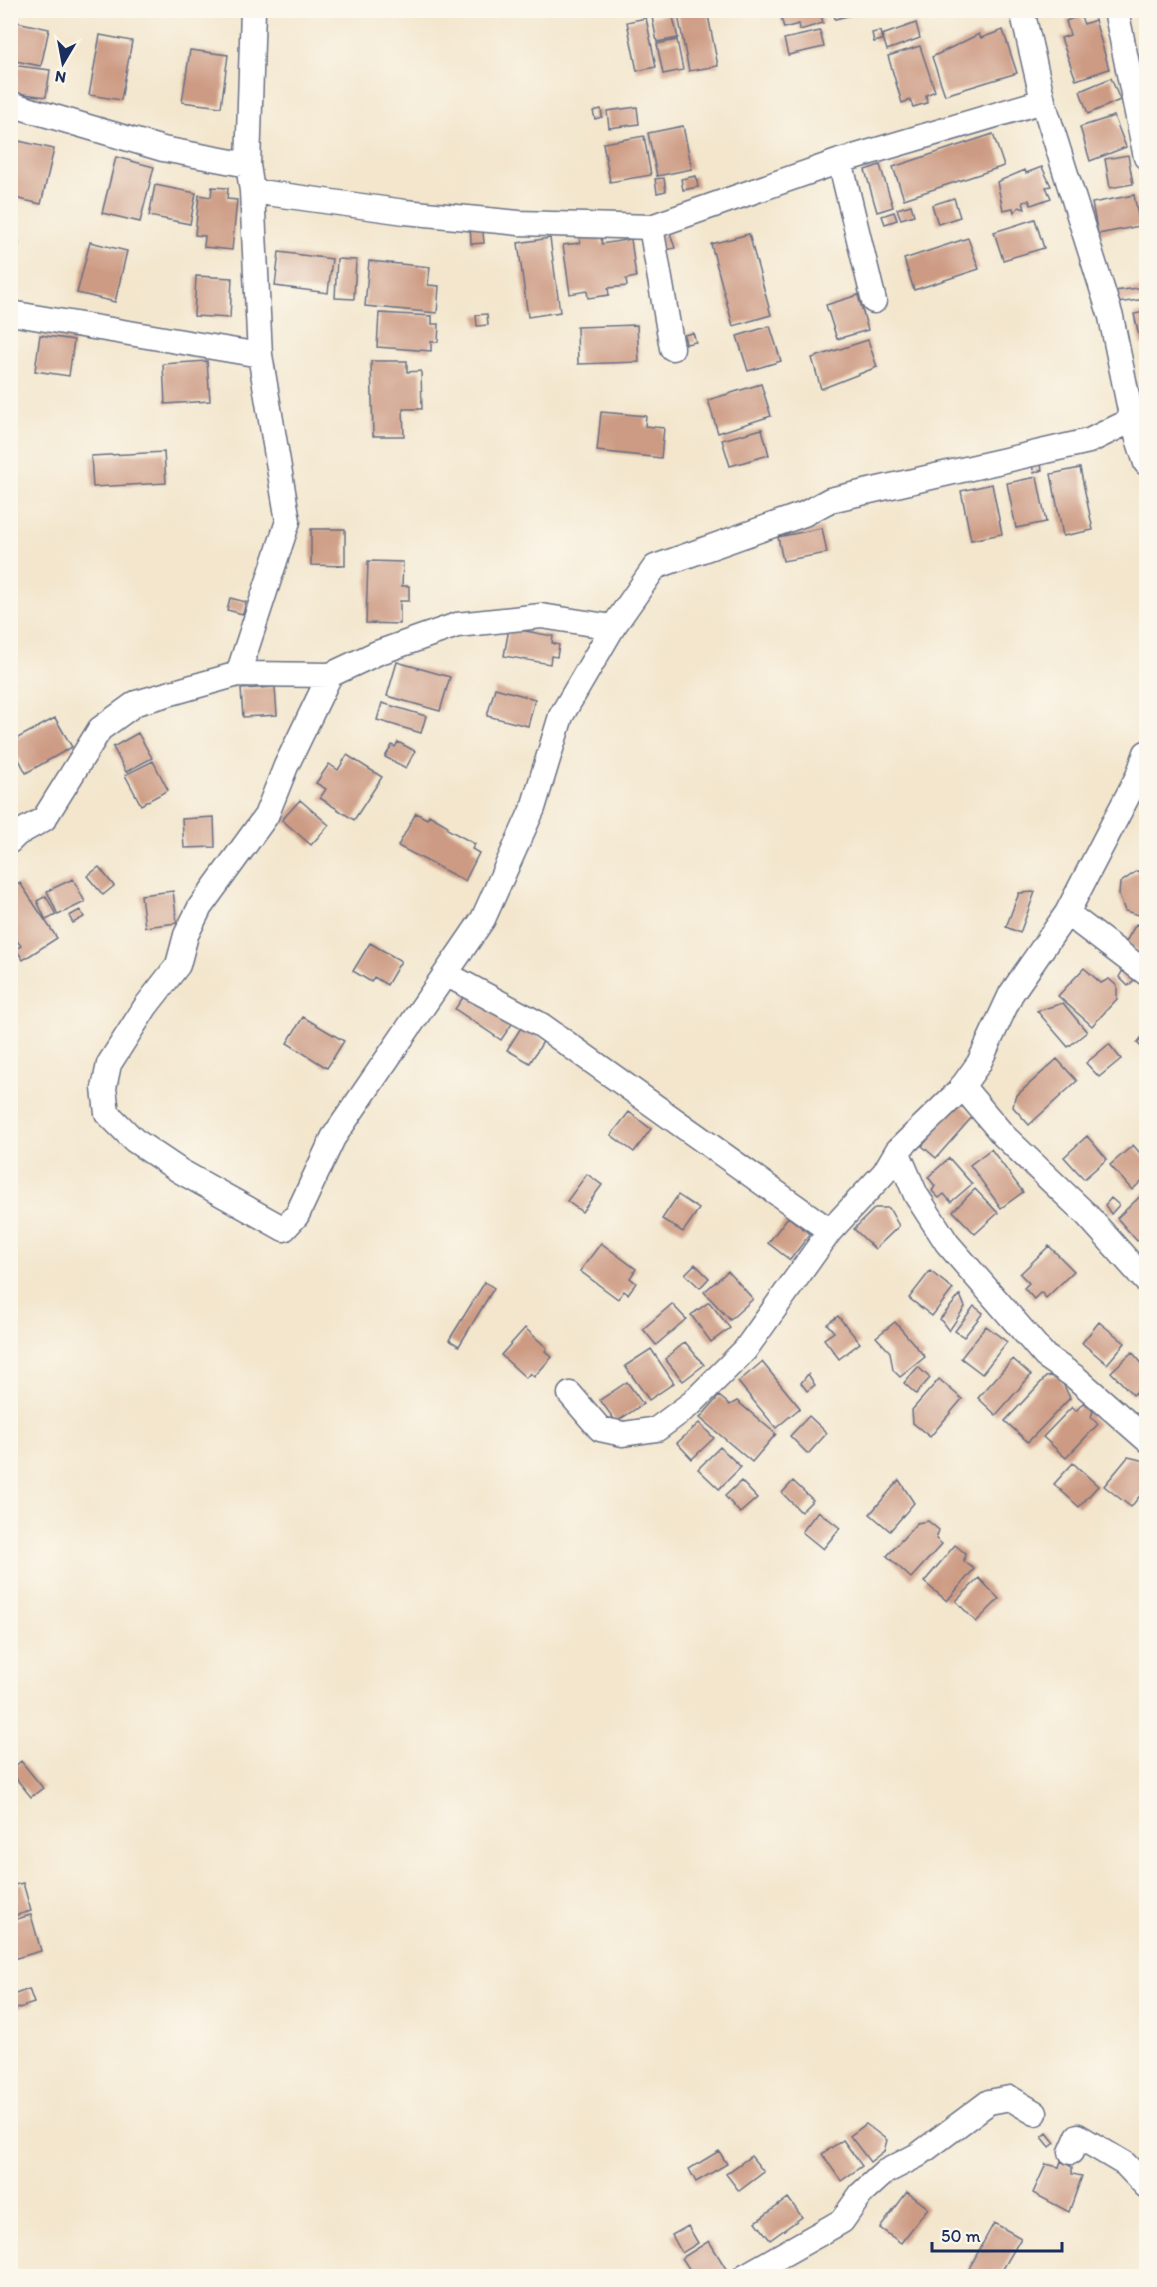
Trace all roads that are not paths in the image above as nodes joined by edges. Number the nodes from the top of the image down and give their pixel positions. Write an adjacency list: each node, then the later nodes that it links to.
1 (253, 10): 8 (street)
2 (1022, 10): 4 (street)
3 (1116, 10): 6 (street)
4 (1043, 101): 7 (street); 15 (street)
5 (10, 104): 8 (street)
6 (1146, 157)
7 (840, 161): 10 (street); 11 (street)
8 (248, 165): 9 (street)
9 (252, 191): 10 (street); 14 (street)
10 (651, 227): 13 (street)
11 (874, 301)
12 (10, 313): 14 (street)
13 (672, 348)
14 (260, 355): 18 (street)
15 (1132, 420): 16 (street); 17 (street)
16 (1146, 463)
17 (612, 627): 19 (street); 24 (street)
18 (238, 674): 19 (street); 21 (street)
19 (330, 675): 24 (street)
20 (1146, 753): 22 (street)
21 (10, 841)
22 (1067, 913): 23 (street); 25 (street)
23 (1146, 973)
24 (446, 974): 27 (street)
25 (962, 1086): 26 (street); 28 (street)
26 (897, 1151): 27 (street); 30 (street)
27 (830, 1230): 29 (street)
28 (1146, 1281)
29 (570, 1394)
30 (1146, 1439)
31 (1035, 2113): 34 (street)
32 (1071, 2152): 33 (street)
33 (1146, 2186)
34 (745, 2277)

